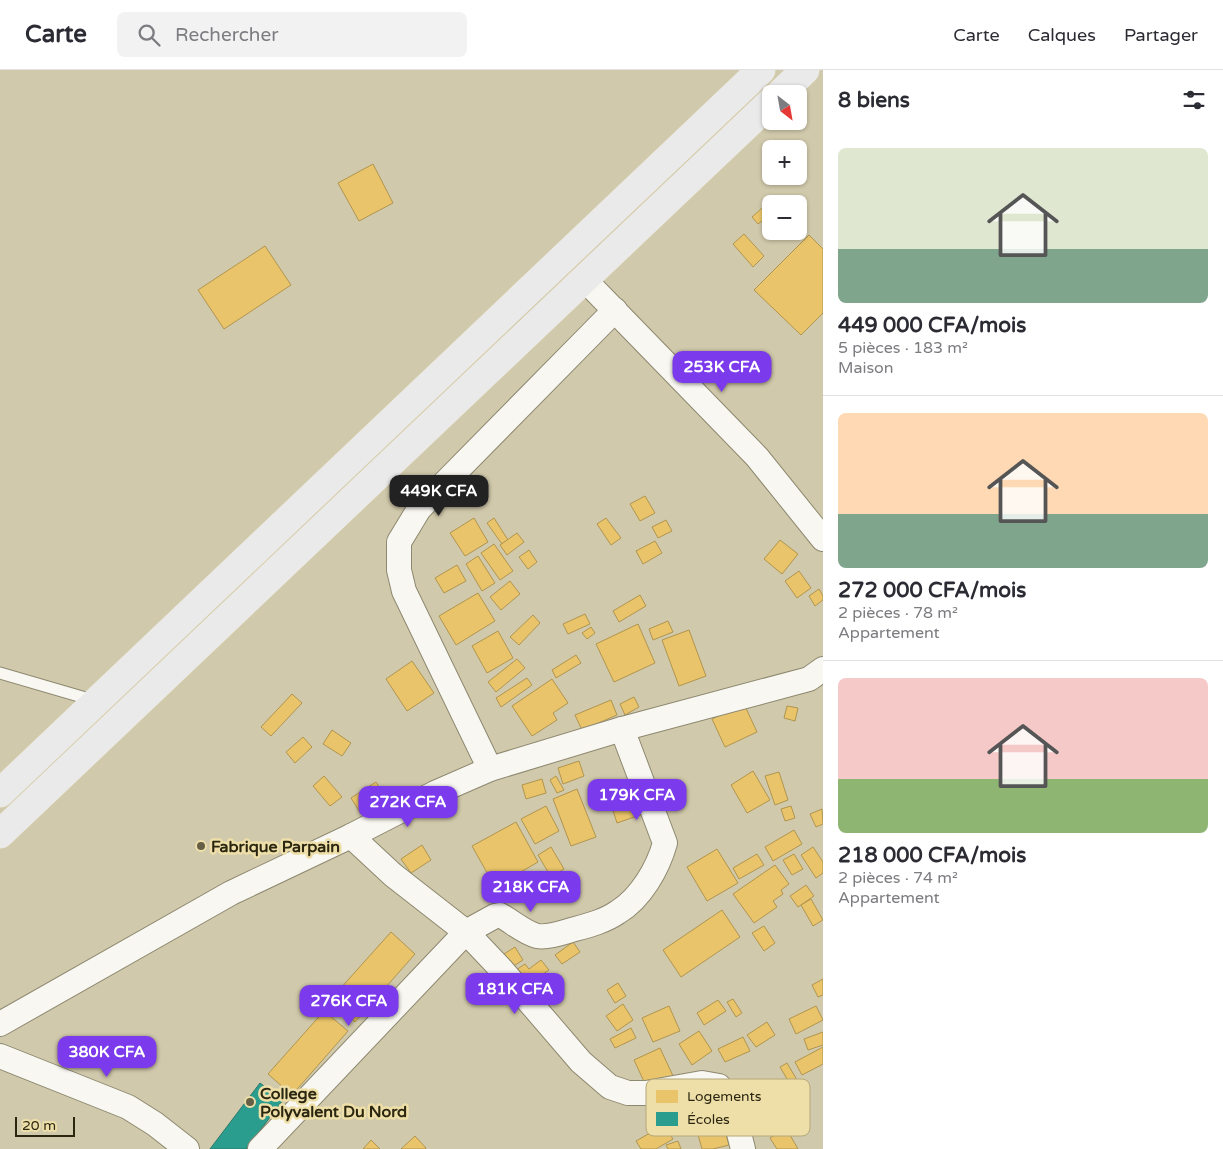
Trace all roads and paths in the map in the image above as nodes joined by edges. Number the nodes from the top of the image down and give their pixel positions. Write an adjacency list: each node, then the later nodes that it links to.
1 (761, 70): 10 (main road)
2 (805, 70): 3 (main road)
3 (789, 85)
4 (762, 111): 5 (main road)
5 (584, 279): 6 (street); 14 (main road)
6 (615, 310): 7 (street); 12 (street)
7 (823, 539)
8 (0, 673): 10 (lane)
9 (818, 676): 11 (street)
10 (97, 701): 13 (main road)
11 (622, 729): 12 (street); 16 (street)
12 (490, 769): 15 (street)
13 (0, 793)
14 (0, 834)
15 (351, 836): 16 (street); 17 (street)
16 (466, 932): 19 (street); 22 (street)
17 (0, 1024)
18 (0, 1056): 21 (street)
19 (646, 1094)
20 (740, 1136): 23 (street)
21 (188, 1149)
22 (260, 1149)
23 (743, 1149)

